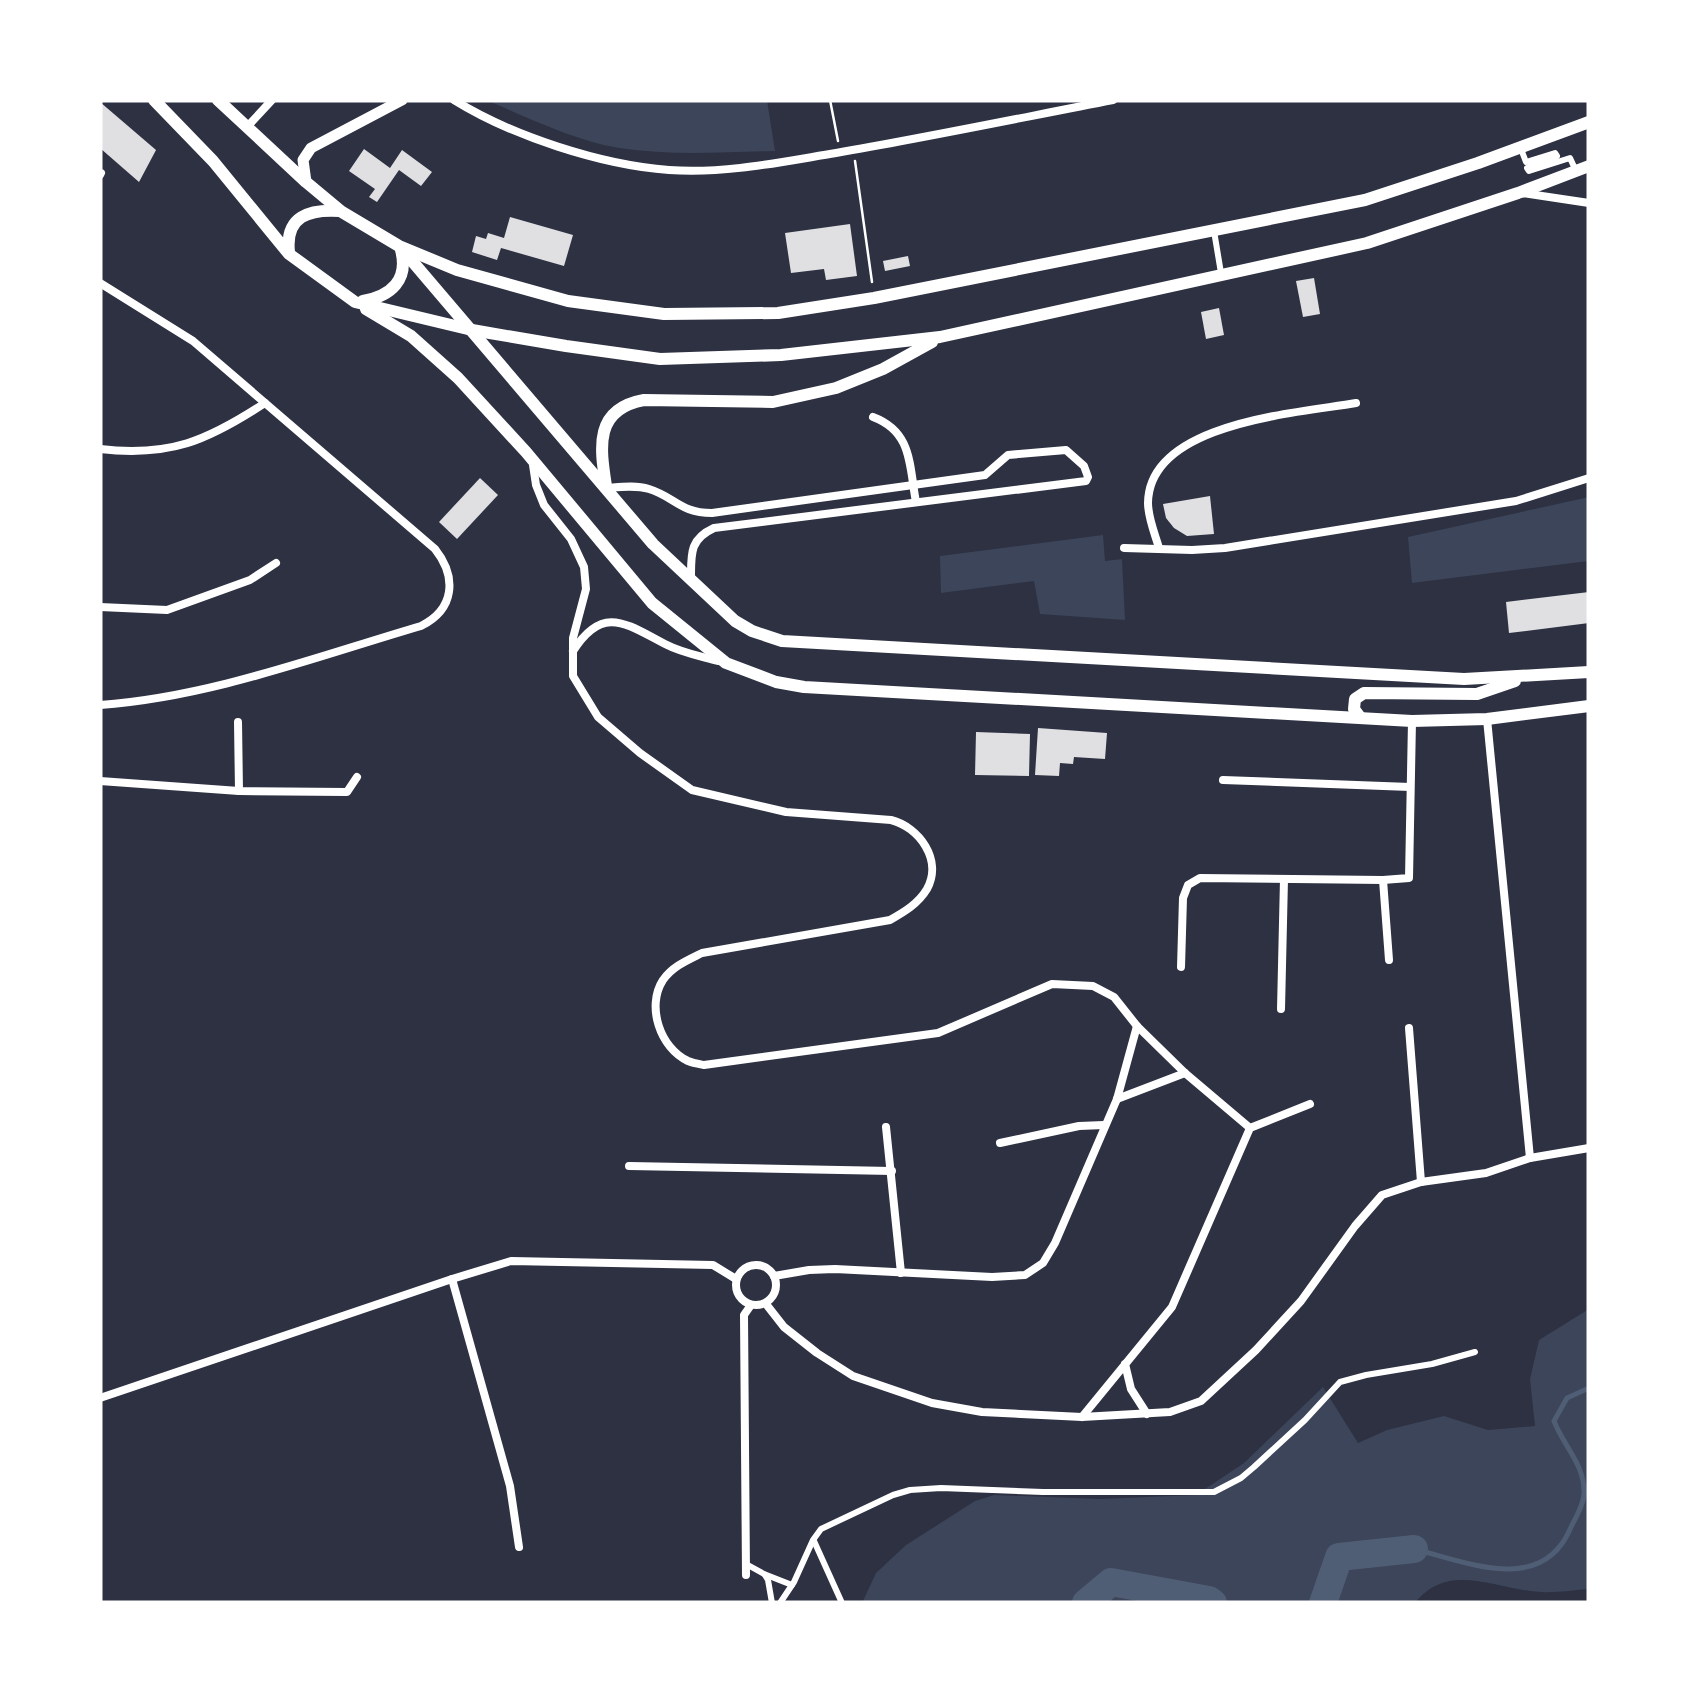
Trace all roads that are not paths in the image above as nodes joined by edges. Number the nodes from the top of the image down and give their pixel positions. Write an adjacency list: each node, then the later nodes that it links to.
1 (154, 100): 17 (main road)
2 (218, 100): 8 (main road)
3 (272, 100): 8 (street)
4 (402, 100): 11 (main road)
5 (454, 100): 6 (street)
6 (1112, 100)
7 (1589, 122): 9 (main road)
8 (247, 127): 11 (main road)
9 (1521, 148): 10 (street); 15 (main road)
10 (1582, 168): 12 (main road)
11 (306, 182): 14 (main road)
12 (1518, 192): 13 (street); 18 (main road)
13 (1589, 202)
14 (342, 212): 16 (main road); 17 (main road)
15 (1214, 230): 16 (main road); 18 (street)
16 (399, 246): 20 (main road); 21 (main road)
17 (289, 254): 20 (main road)
18 (1222, 274): 22 (main road)
19 (100, 283): 23 (street)
20 (355, 302): 21 (main road); 27 (main road)
21 (472, 330): 22 (main road); 31 (main road)
22 (940, 338): 31 (main road)
23 (265, 403): 26 (street); 47 (street)
24 (1356, 404): 39 (street)
25 (873, 417): 30 (street)
26 (100, 449)
27 (532, 460): 43 (street); 44 (main road)
28 (985, 475): 30 (street); 33 (street); 33 (street)
29 (1589, 478): 39 (street)
30 (912, 485): 32 (street); 34 (street)
31 (606, 488): 35 (street); 41 (main road)
32 (845, 494): 35 (street); 36 (street)
33 (987, 494): 34 (street)
34 (916, 502): 36 (street)
35 (760, 506): 37 (street)
36 (845, 511): 37 (street)
37 (762, 522): 41 (street)
38 (1124, 548): 39 (street)
39 (1159, 548)
40 (276, 564): 42 (street)
41 (690, 580): 46 (main road)
42 (100, 608)
43 (573, 651): 44 (street); 63 (street)
44 (726, 663): 49 (main road)
45 (1589, 672): 46 (main road)
46 (1532, 675): 49 (main road)
47 (100, 705)
48 (1589, 706): 50 (main road)
49 (1360, 718): 51 (main road)
50 (1487, 719): 51 (main road); 73 (street)
51 (1412, 721): 56 (street)
52 (238, 722): 57 (street)
53 (356, 777): 57 (street)
54 (1224, 780): 56 (street)
55 (100, 781): 57 (street)
56 (1410, 787): 59 (street)
57 (239, 791)
58 (1284, 879): 59 (street); 61 (street); 62 (street)
59 (1383, 880): 60 (street)
60 (1389, 960)
61 (1181, 967)
62 (1281, 1009)
63 (1137, 1026): 65 (street); 66 (street)
64 (1410, 1028): 76 (street)
65 (1185, 1074): 66 (street); 70 (street)
66 (1117, 1099): 68 (street)
67 (1310, 1104): 70 (street)
68 (1104, 1125): 71 (street); 77 (street)
69 (886, 1127): 75 (street)
70 (1250, 1128): 84 (street)
71 (1000, 1143)
72 (1589, 1148): 73 (street)
73 (1530, 1158): 76 (street)
74 (629, 1166): 75 (street)
75 (892, 1171): 77 (street)
76 (1422, 1182): 86 (street)
77 (901, 1273): 78 (street)
78 (774, 1276): 80 (street); 81 (street)
79 (452, 1279): 80 (street); 85 (street); 89 (street)
80 (736, 1280): 82 (street)
81 (766, 1304): 82 (street); 87 (street)
82 (750, 1305): 90 (street)
83 (1475, 1352): 88 (street)
84 (1125, 1364): 86 (street); 87 (street)
85 (100, 1398)
86 (1147, 1414): 87 (street)
87 (1082, 1417)
88 (814, 1540): 93 (street); 96 (street)
89 (518, 1547)
90 (746, 1564): 91 (street); 92 (street)
91 (746, 1574)
92 (764, 1574): 93 (street); 94 (street)
93 (792, 1585): 95 (street)
94 (772, 1603)
95 (780, 1603)
96 (842, 1603)

